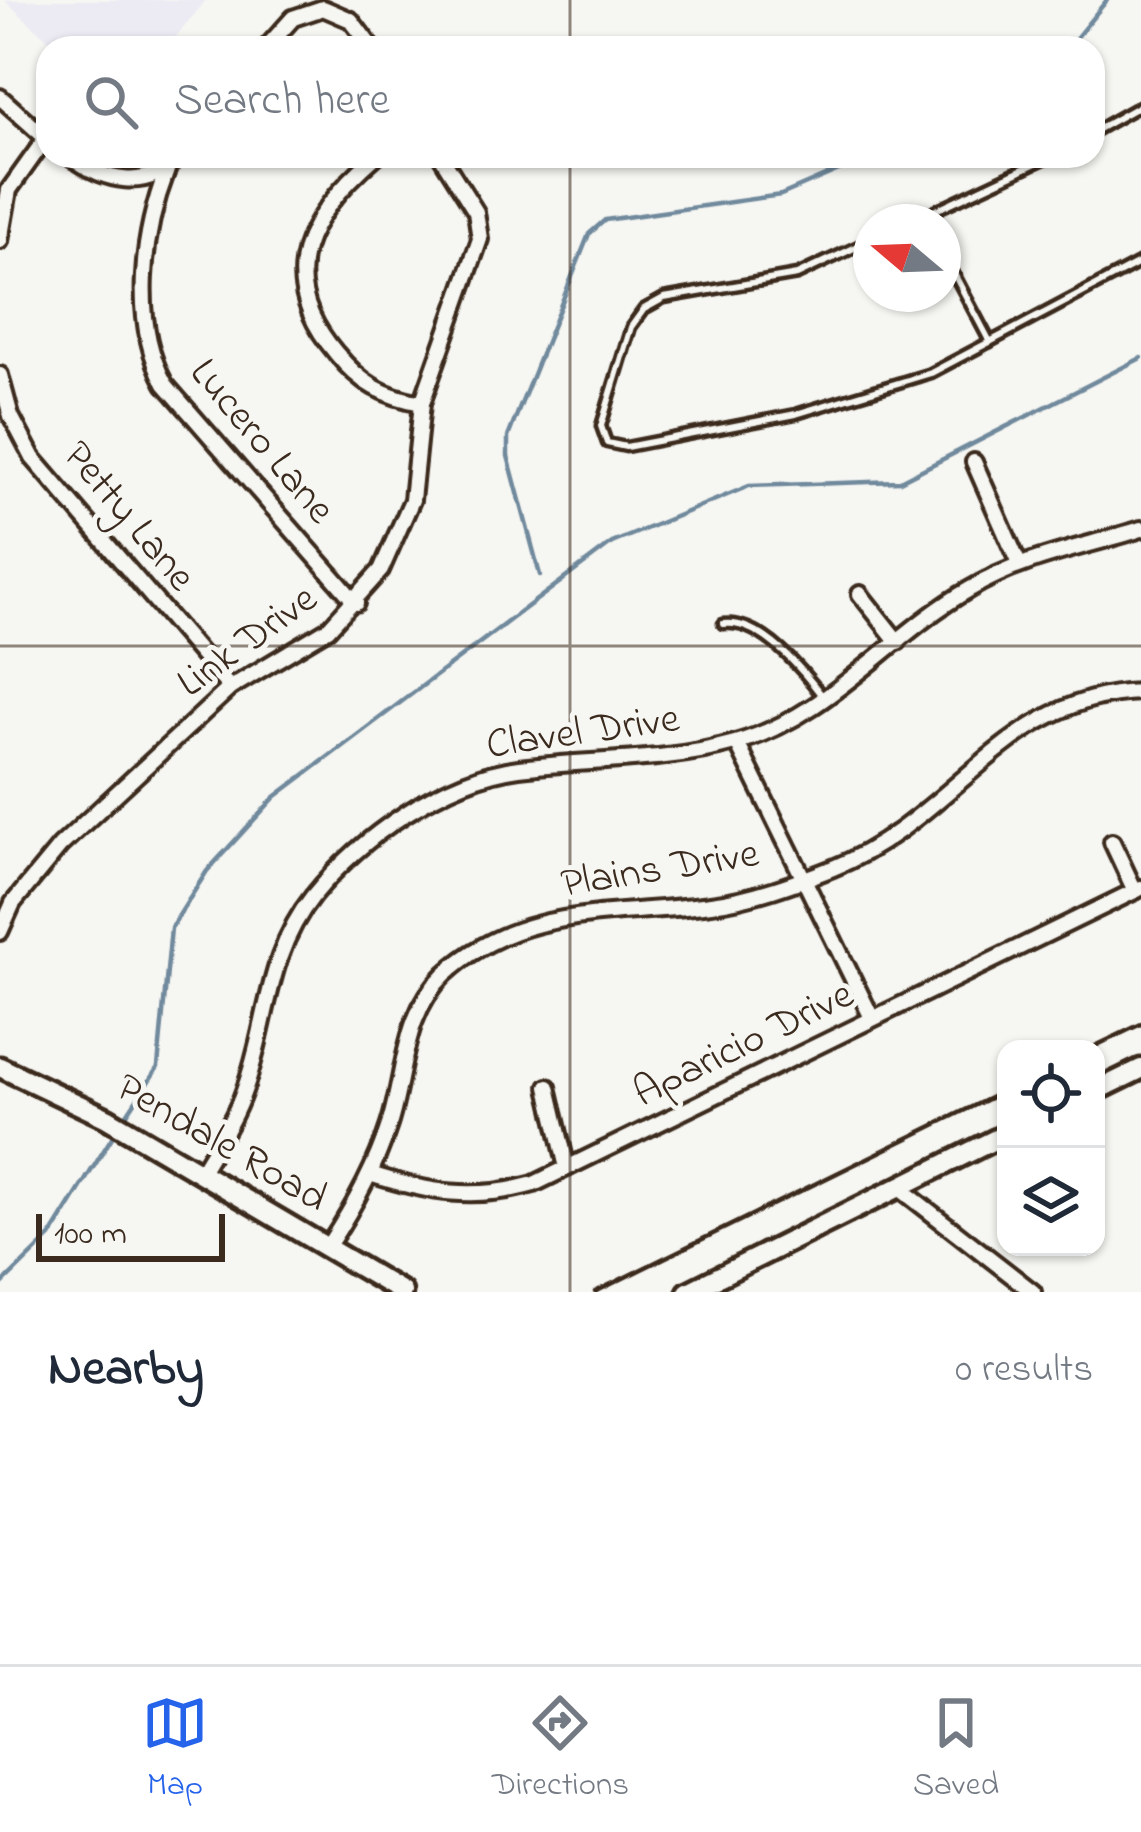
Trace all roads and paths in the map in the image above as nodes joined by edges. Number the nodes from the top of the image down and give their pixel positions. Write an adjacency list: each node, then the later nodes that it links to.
1 (276, 36): 2 (street)
2 (363, 36)
3 (0, 98): 6 (street)
4 (1141, 105): 5 (lane)
5 (1105, 125)
6 (36, 129)
7 (36, 154): 14 (street)
8 (88, 168): 12 (street)
9 (366, 168): 20 (street)
10 (448, 168): 20 (street, Link Drive)
11 (1027, 168): 13 (lane)
12 (166, 170): 25 (street, Lucero Lane)
13 (955, 204)
14 (0, 241)
15 (853, 248): 18 (lane)
16 (1141, 262): 18 (lane)
17 (961, 287): 18 (lane)
18 (990, 342)
19 (0, 375): 28 (street, Petty Lane)
20 (422, 403): 25 (street, Link Drive)
21 (974, 462): 23 (street)
22 (1141, 529): 23 (street, Clavel Drive)
23 (1019, 564): 27 (street, Clavel Drive)
24 (860, 594): 27 (street)
25 (356, 603): 28 (street, Link Drive)
26 (722, 624): 30 (lane)
27 (898, 642): 30 (street, Clavel Drive)
28 (230, 688): 35 (street, Link Drive)
29 (1141, 692): 33 (street, Plains Drive)
30 (825, 700): 31 (street, Clavel Drive)
31 (737, 743): 33 (street); 43 (street, Clavel Drive)
32 (1112, 842): 34 (street, Aparicio Drive)
33 (803, 878): 36 (street); 44 (street, Plains Drive)
34 (1138, 889): 36 (street, Aparicio Drive)
35 (0, 932)
36 (872, 1018): 42 (street, Aparicio Drive)
37 (0, 1067): 43 (street, Pendale Road)
38 (1141, 1069): 39 (street)
39 (1105, 1086)
40 (548, 1087): 42 (street)
41 (997, 1138): 45 (street)
42 (567, 1168): 44 (street, Aparicio Drive)
43 (201, 1172): 46 (street, Pendale Road)
44 (370, 1174): 46 (street, Plains Drive)
45 (898, 1187): 47 (street); 49 (street)
46 (328, 1246): 48 (street, Pendale Road)
47 (699, 1290)
48 (402, 1292)
49 (1033, 1292)

